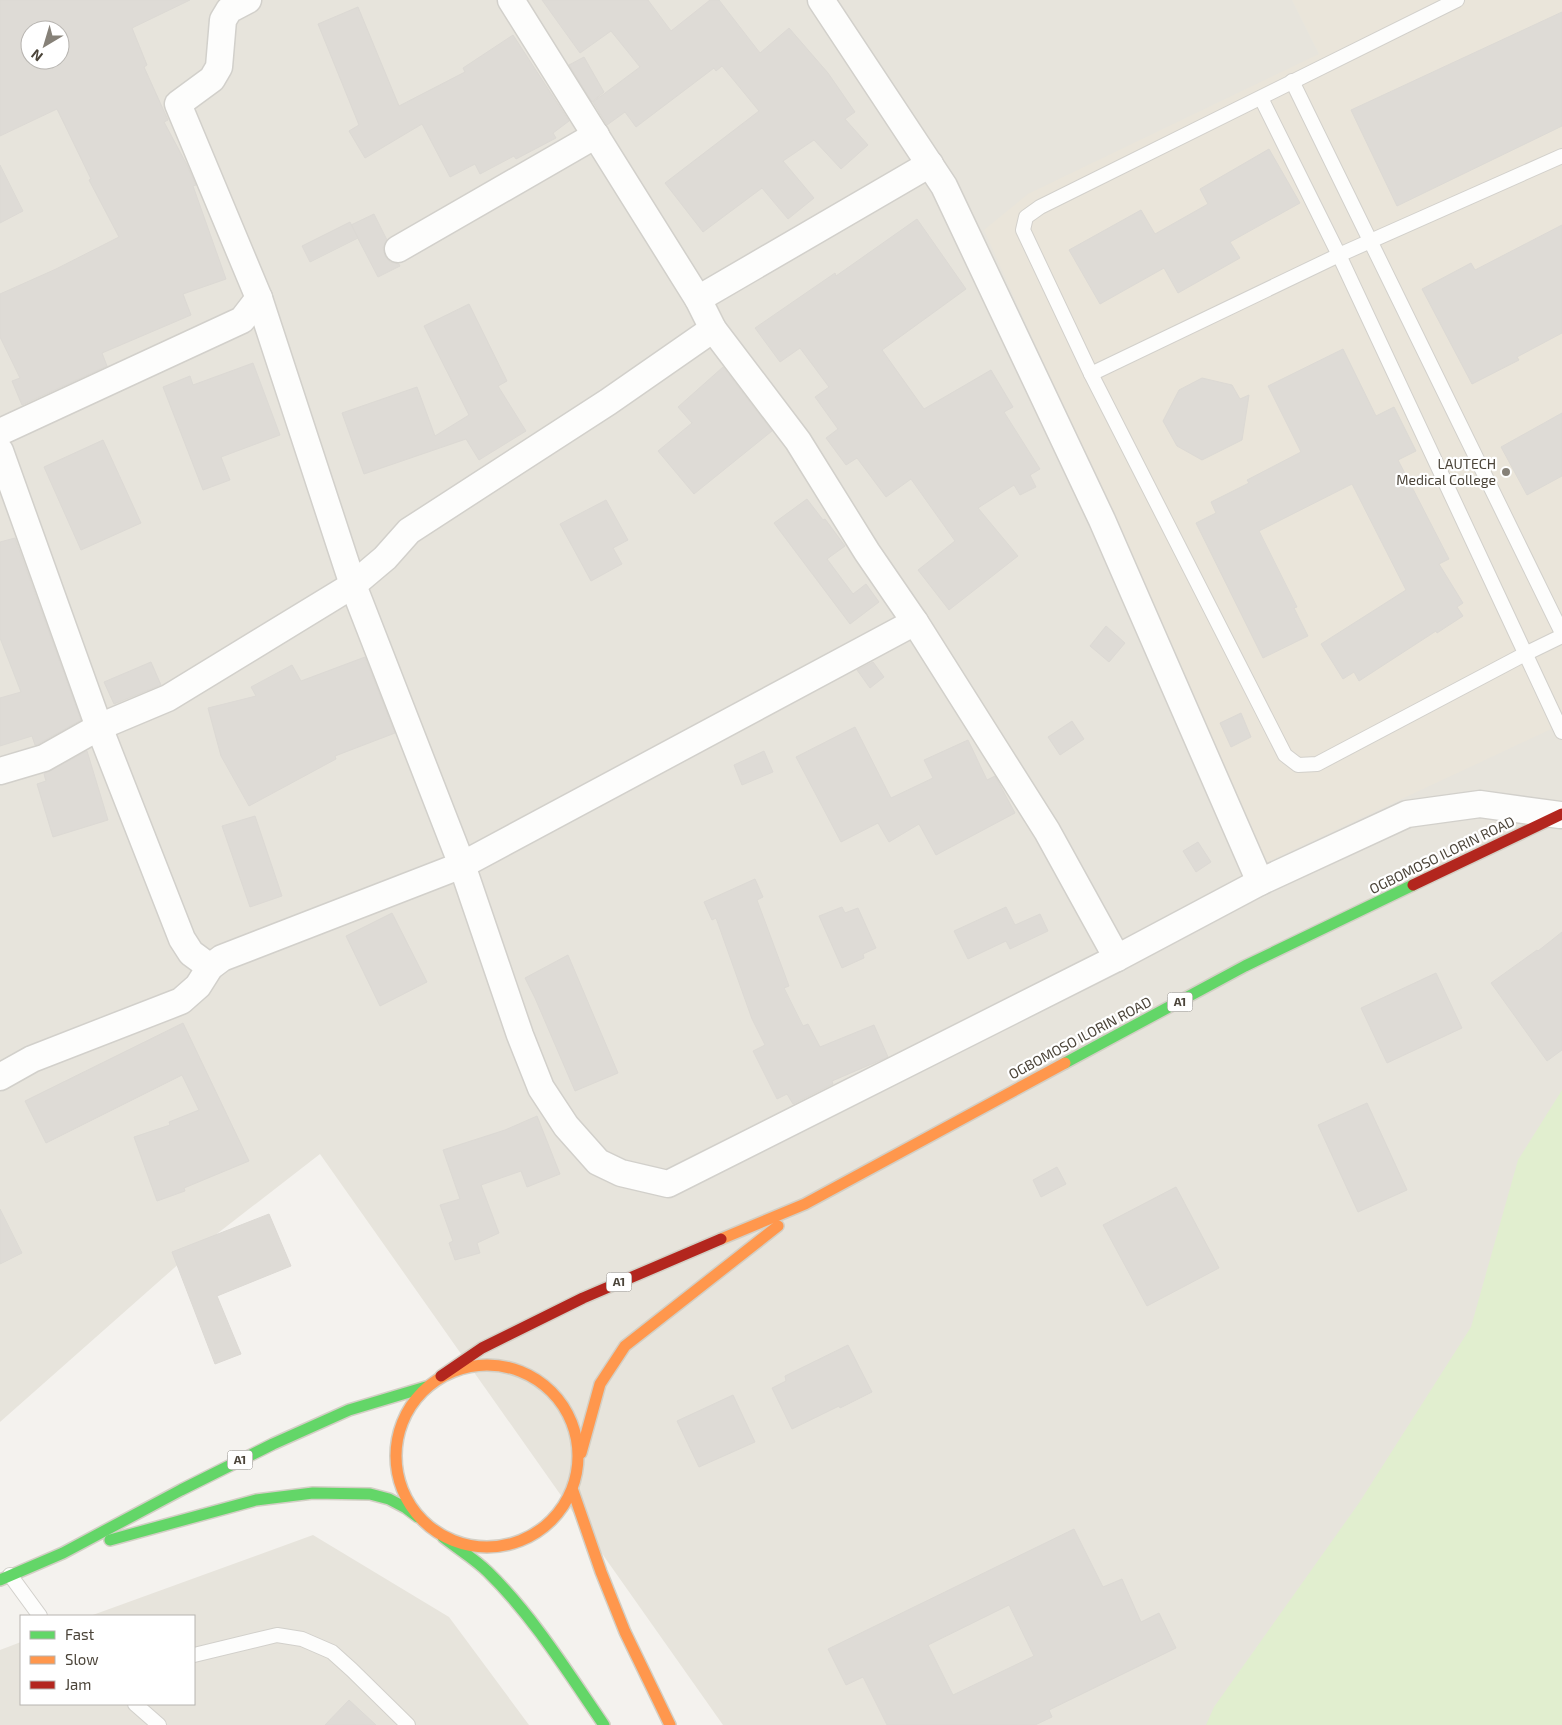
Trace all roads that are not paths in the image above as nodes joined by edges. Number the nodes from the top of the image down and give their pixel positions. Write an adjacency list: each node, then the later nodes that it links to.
1 (248, 0): 13 (street)
2 (511, 0): 7 (street)
3 (821, 0): 9 (street)
4 (1457, 0): 5 (lane)
5 (1292, 82): 6 (lane); 10 (lane)
6 (1261, 98): 12 (lane); 18 (lane)
7 (596, 134): 11 (street); 14 (street)
8 (1562, 156): 10 (lane)
9 (930, 164): 14 (street); 30 (street)
10 (1369, 242): 12 (lane); 23 (lane)
11 (398, 248)
12 (1339, 255): 18 (lane); 24 (lane)
13 (259, 298): 15 (street); 17 (street)
14 (698, 299): 16 (street)
15 (242, 320): 17 (street); 19 (street)
16 (713, 329): 21 (street); 22 (street)
17 (273, 341): 21 (street)
18 (1091, 374): 24 (lane)
19 (0, 432)
20 (0, 451): 25 (street)
21 (352, 585): 25 (street); 29 (street)
22 (915, 622): 29 (street); 31 (street)
23 (1562, 634): 24 (lane)
24 (1525, 654): 26 (lane)
25 (99, 727): 27 (street); 32 (street)
26 (1562, 732)
27 (0, 771)
28 (1561, 815): 30 (street); 34 (main road, OGBOMOSO ILORIN ROAD / A1)
29 (462, 865): 31 (street); 32 (street)
30 (1260, 882): 31 (street)
31 (1117, 958)
32 (210, 967): 33 (street)
33 (0, 1077)
34 (805, 1204): 35 (main road, A1); 37 (main road, A1)
35 (441, 1376): 36 (main road); 37 (main road)
36 (426, 1387): 39 (main road); 41 (main road, A1)
37 (579, 1460): 38 (main road)
38 (573, 1491): 40 (main road); 49 (main road)
39 (424, 1523): 40 (main road); 41 (main road, A1)
40 (443, 1537): 48 (main road)
41 (63, 1553): 42 (main road, A1)
42 (5, 1577): 43 (lane)
43 (39, 1615)
44 (195, 1655): 47 (lane)
45 (137, 1705): 46 (lane)
46 (159, 1725)
47 (408, 1725)
48 (604, 1725)
49 (670, 1725)

